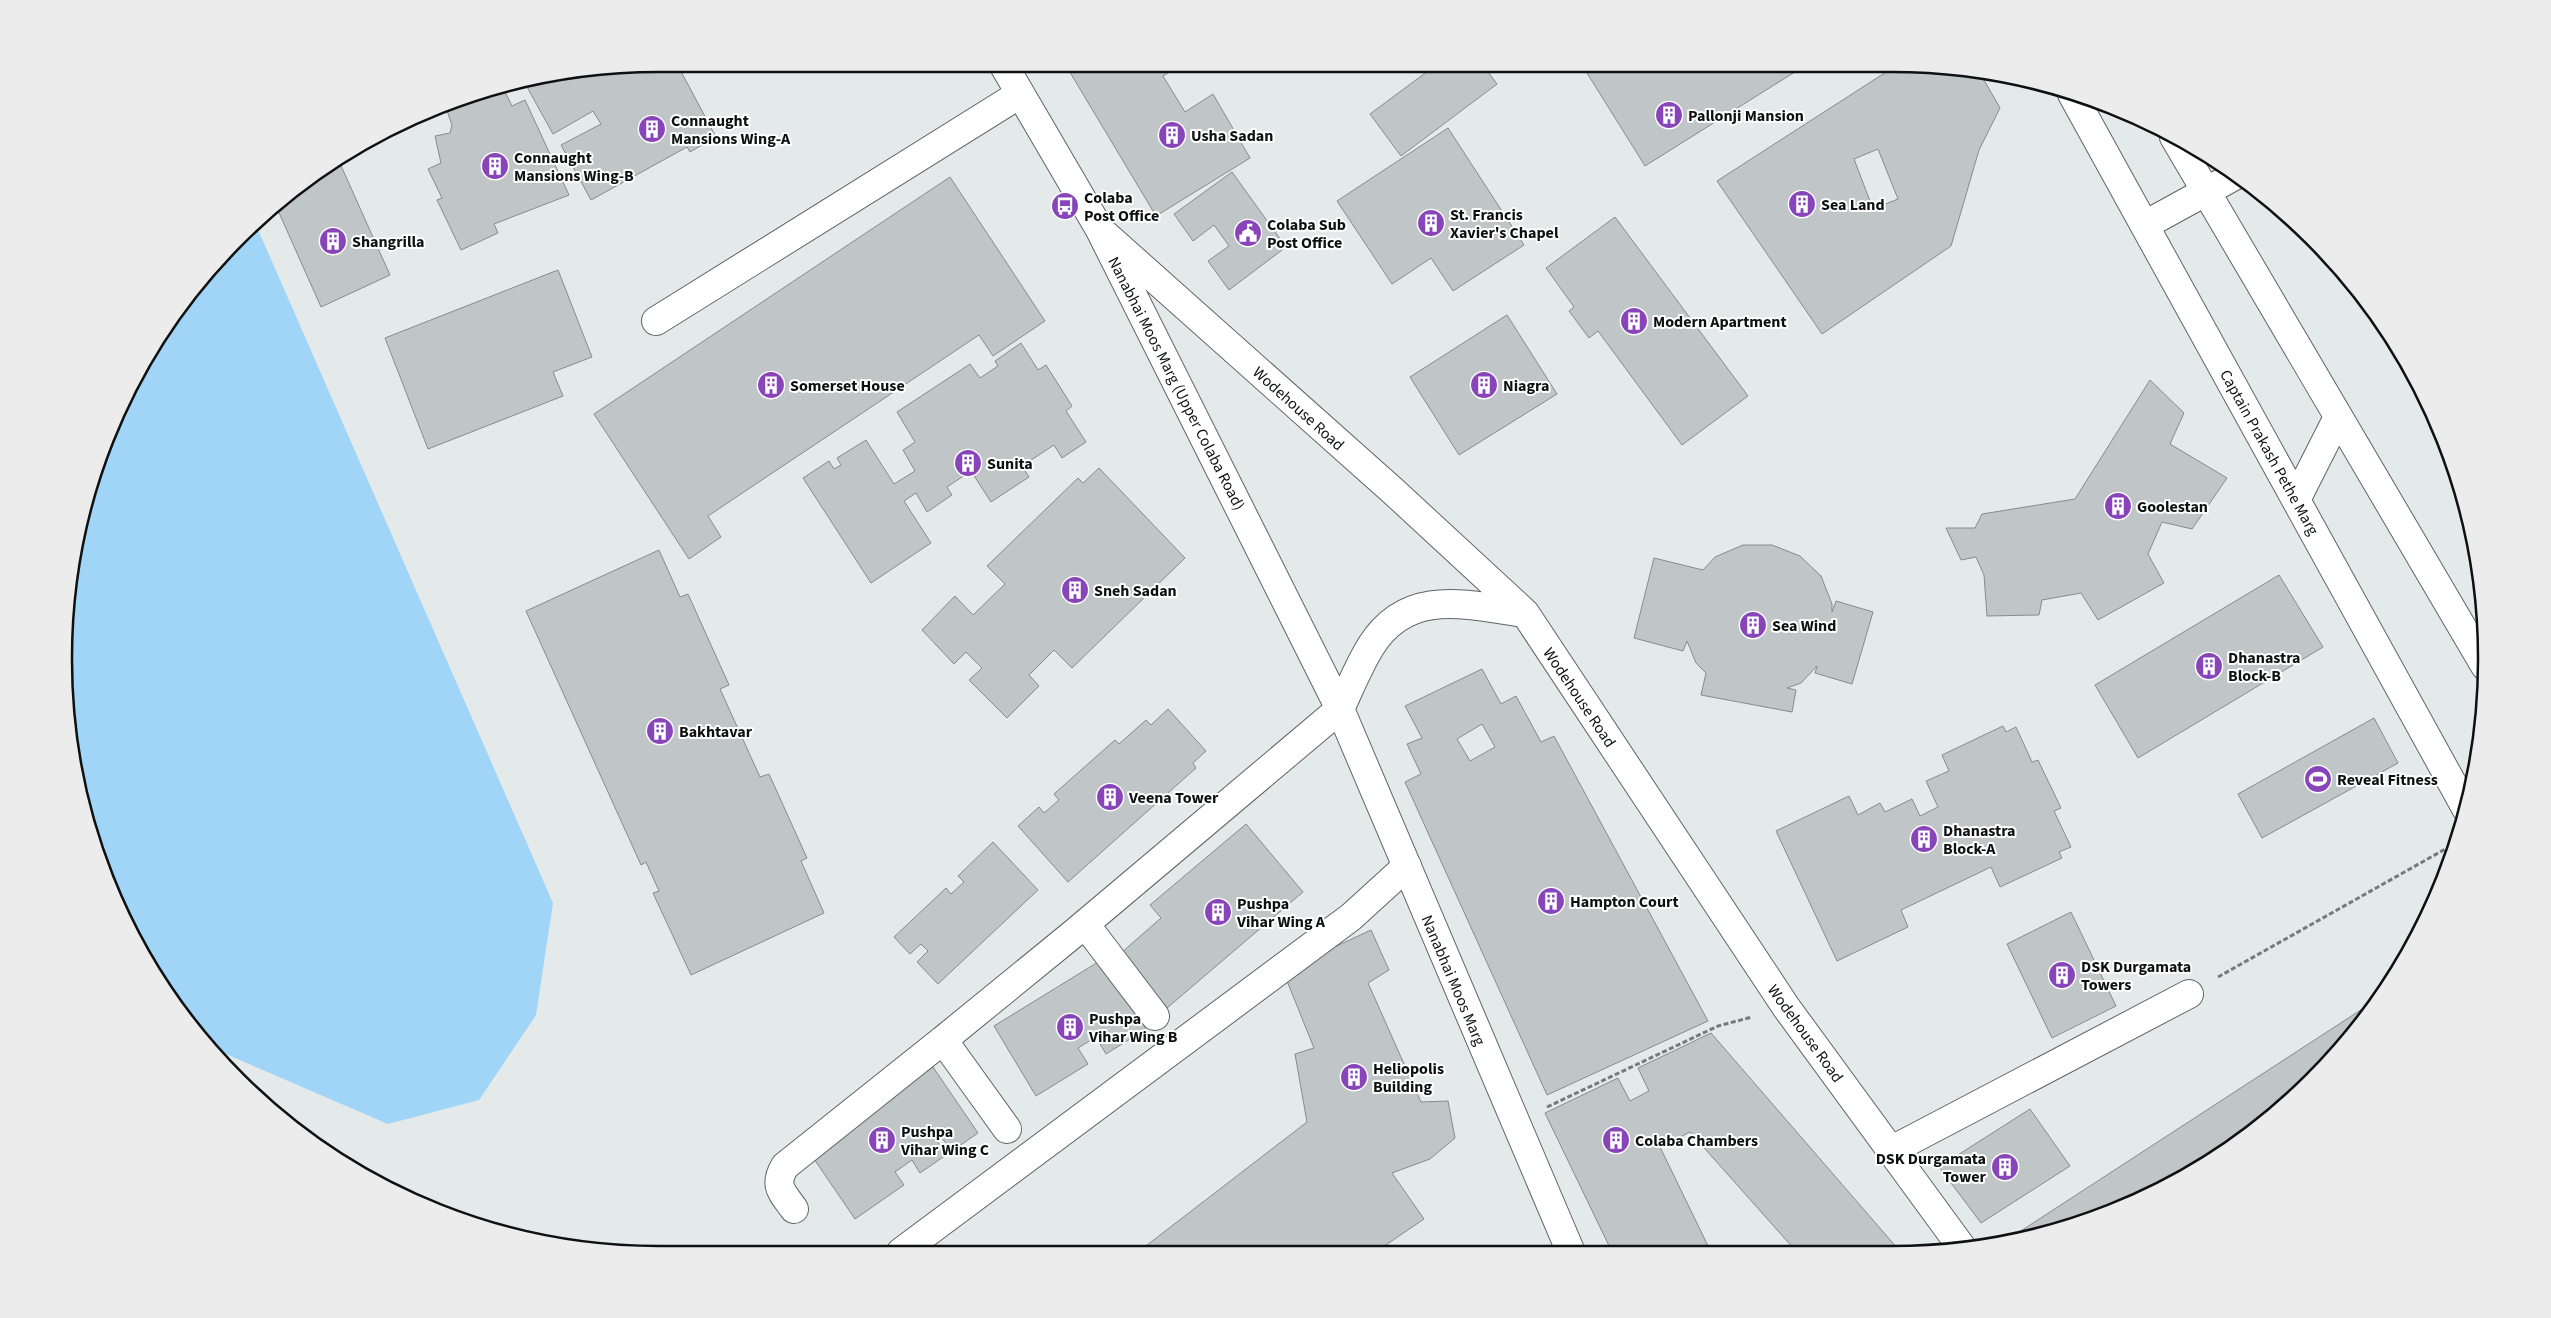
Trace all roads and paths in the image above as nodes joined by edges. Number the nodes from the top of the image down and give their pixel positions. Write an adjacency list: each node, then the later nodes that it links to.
1 (1008, 72): 2 (main road, Nanabhai Moos Marg (Upper Colaba Road))
2 (1020, 94): 8 (main road, Nanabhai Moos Marg (Upper Colaba Road)); 9 (main road)
3 (2077, 103): 7 (main road, Captain Prakash Pethe Marg)
4 (2181, 149): 6 (main road)
5 (2229, 179): 6 (main road)
6 (2206, 191): 7 (main road); 10 (main road)
7 (2145, 226): 11 (main road, Captain Prakash Pethe Marg)
8 (1100, 230): 12 (main road, Wodehouse Road); 14 (main road, Nanabhai Moos Marg (Upper Colaba Road))
9 (656, 321)
10 (2338, 417): 11 (main road); 13 (main road)
11 (2296, 500): 15 (main road, Captain Prakash Pethe Marg)
12 (1524, 613): 14 (main road); 20 (main road, Wodehouse Road)
13 (2478, 654)
14 (1340, 708): 17 (main road, Nanabhai Moos Marg); 18 (main road)
15 (2461, 800)
16 (2447, 848): 19 (path)
17 (1407, 866): 23 (main road, Nanabhai Moos Marg); 28 (main road)
18 (1085, 924): 21 (main road); 22 (main road)
19 (2189, 994): 25 (main road)
20 (1786, 1007): 23 (path); 25 (main road, Wodehouse Road)
21 (1155, 1016)
22 (943, 1040): 24 (main road); 26 (main road)
23 (1514, 1122): 29 (main road, Nanabhai Moos Marg)
24 (1007, 1129)
25 (1892, 1150): 27 (main road, Wodehouse Road)
26 (794, 1209)
27 (1957, 1241)
28 (909, 1246)
29 (1568, 1246)

